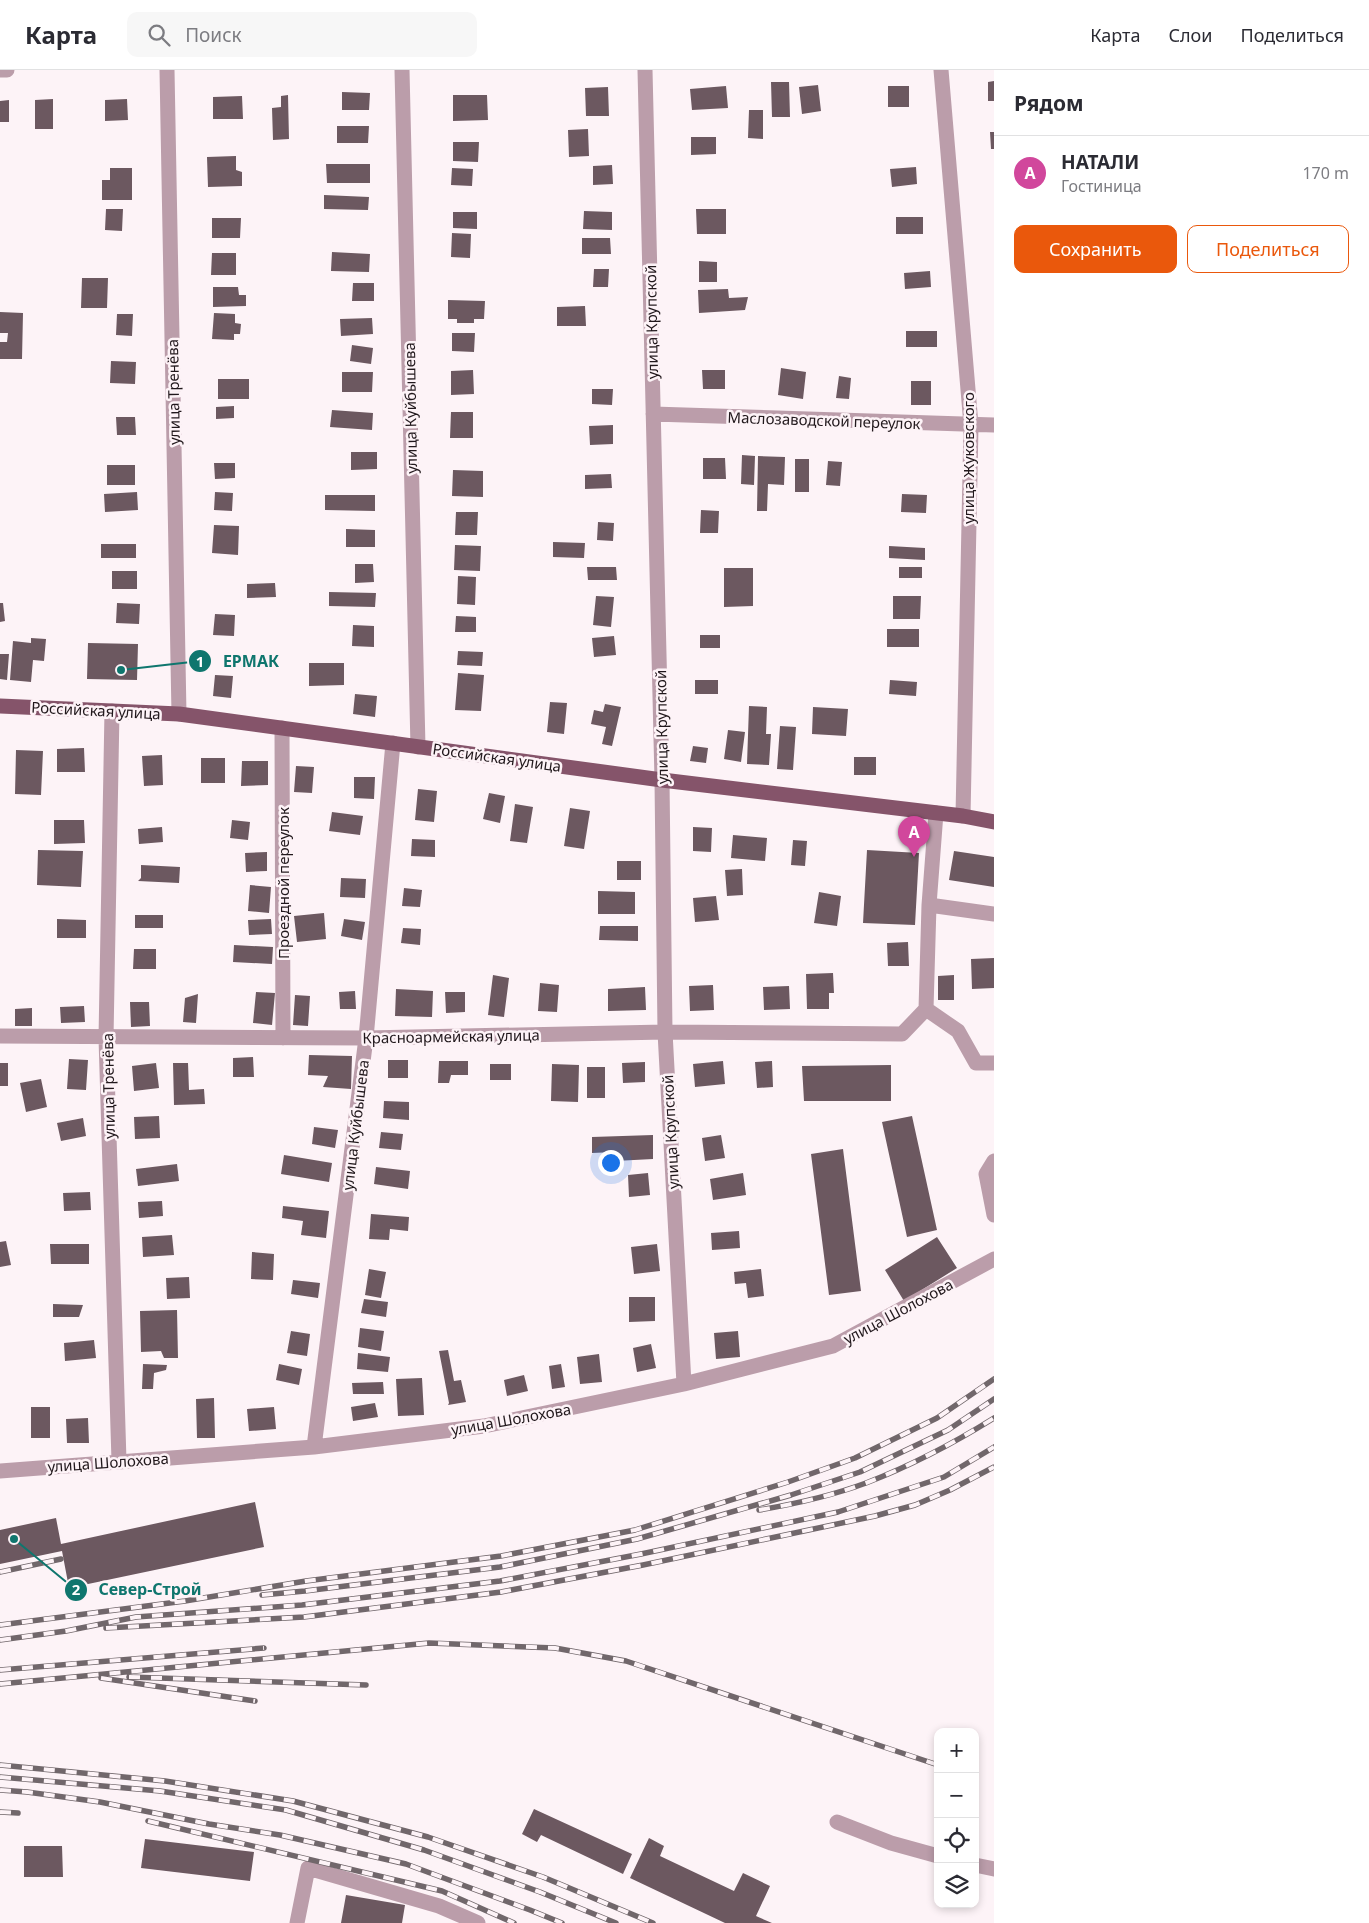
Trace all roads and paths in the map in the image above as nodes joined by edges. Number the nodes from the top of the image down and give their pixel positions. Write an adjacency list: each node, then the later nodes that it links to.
1 (0, 70): 2 (street)
2 (7, 70)
3 (167, 70): 12 (street, улица Тренёва)
4 (402, 70): 15 (street, улица Куйбышева)
5 (645, 70): 7 (street, улица Крупской)
6 (941, 70): 8 (street, улица Жуковского)
7 (653, 414): 8 (street, Маслозаводской переулок); 16 (street, улица Крупской)
8 (971, 425): 9 (street, Маслозаводской переулок); 18 (street, улица Жуковского)
9 (994, 425)
10 (0, 706): 11 (main road, Российская улица)
11 (112, 711): 12 (main road, Российская улица); 25 (street, улица Тренёва)
12 (180, 714): 13 (main road, Российская улица)
13 (282, 728): 14 (main road, Российская улица); 26 (street, Проездной переулок)
14 (393, 743): 15 (main road, Российская улица); 27 (street, улица Куйбышева)
15 (418, 746): 16 (main road, Российская улица)
16 (662, 780): 17 (main road, Российская улица); 23 (street, улица Крупской)
17 (936, 813): 18 (main road, Российская улица); 20 (street)
18 (962, 816): 19 (main road, Российская улица)
19 (994, 822)
20 (929, 906): 21 (street); 22 (street)
21 (994, 914)
22 (926, 1009): 23 (street, Красноармейская улица); 28 (street)
23 (665, 1032): 27 (street, Красноармейская улица); 32 (street, улица Крупской)
24 (0, 1036): 25 (street, Красноармейская улица)
25 (106, 1038): 26 (street, Красноармейская улица); 34 (street, улица Тренёва)
26 (283, 1038): 27 (street, Красноармейская улица)
27 (366, 1038): 33 (street, улица Куйбышева)
28 (994, 1063)
29 (994, 1161): 30 (street)
30 (994, 1215)
31 (994, 1259): 32 (street, улица Шолохова)
32 (684, 1384): 33 (street, улица Шолохова)
33 (314, 1447): 34 (street, улица Шолохова)
34 (119, 1461): 35 (street, улица Шолохова)
35 (0, 1471)
36 (837, 1822): 37 (street)
37 (934, 1855)
38 (979, 1866): 39 (street)
39 (994, 1869)
40 (297, 1923): 41 (street)
41 (478, 1923)

